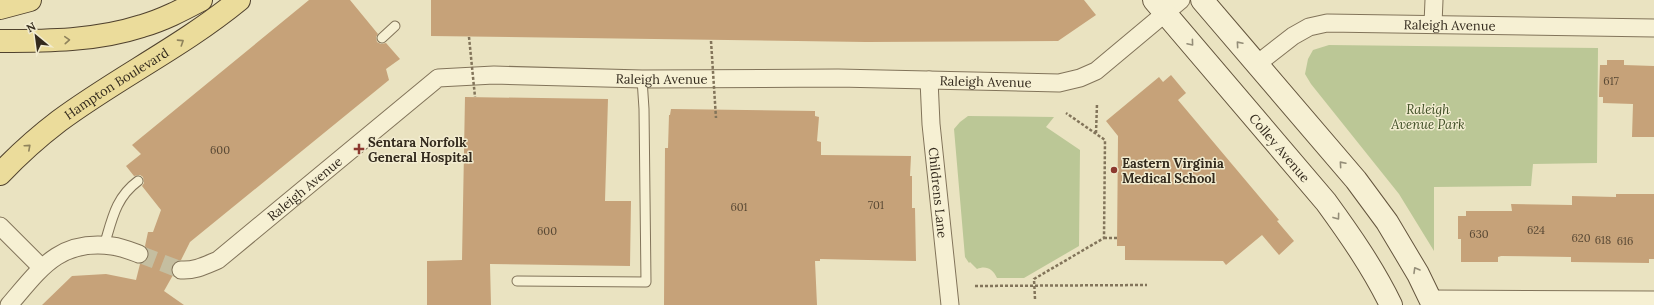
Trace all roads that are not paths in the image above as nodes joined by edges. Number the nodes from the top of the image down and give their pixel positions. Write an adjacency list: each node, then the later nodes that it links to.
1 (30, 0): 7 (main road)
2 (201, 0): 12 (main road, one-way to 2)
3 (239, 0): 16 (main road, Hampton Boulevard, one-way to 3)
4 (1202, 0): 13 (main road, one-way to 4)
5 (1434, 0): 8 (street)
6 (1166, 4): 15 (street, Raleigh Avenue); 28 (main road, Colley Avenue, one-way to 28)
7 (0, 8)
8 (1433, 24): 10 (street, Raleigh Avenue); 13 (street, Raleigh Avenue)
9 (396, 26): 11 (lane)
10 (1654, 28)
11 (382, 38)
12 (0, 42)
13 (1257, 64): 25 (main road, one-way to 13)
14 (642, 79): 15 (street, Raleigh Avenue); 22 (street, Raleigh Avenue); 23 (lane)
15 (929, 80): 27 (street, Childrens Lane)
16 (0, 174)
17 (138, 181): 19 (lane)
18 (0, 226): 21 (street)
19 (104, 246): 20 (street); 21 (street)
20 (139, 254)
21 (42, 267): 26 (street)
22 (181, 270)
23 (518, 281)
24 (1654, 300): 25 (street)
25 (1432, 302)
26 (9, 305)
27 (950, 305)
28 (1391, 305)

